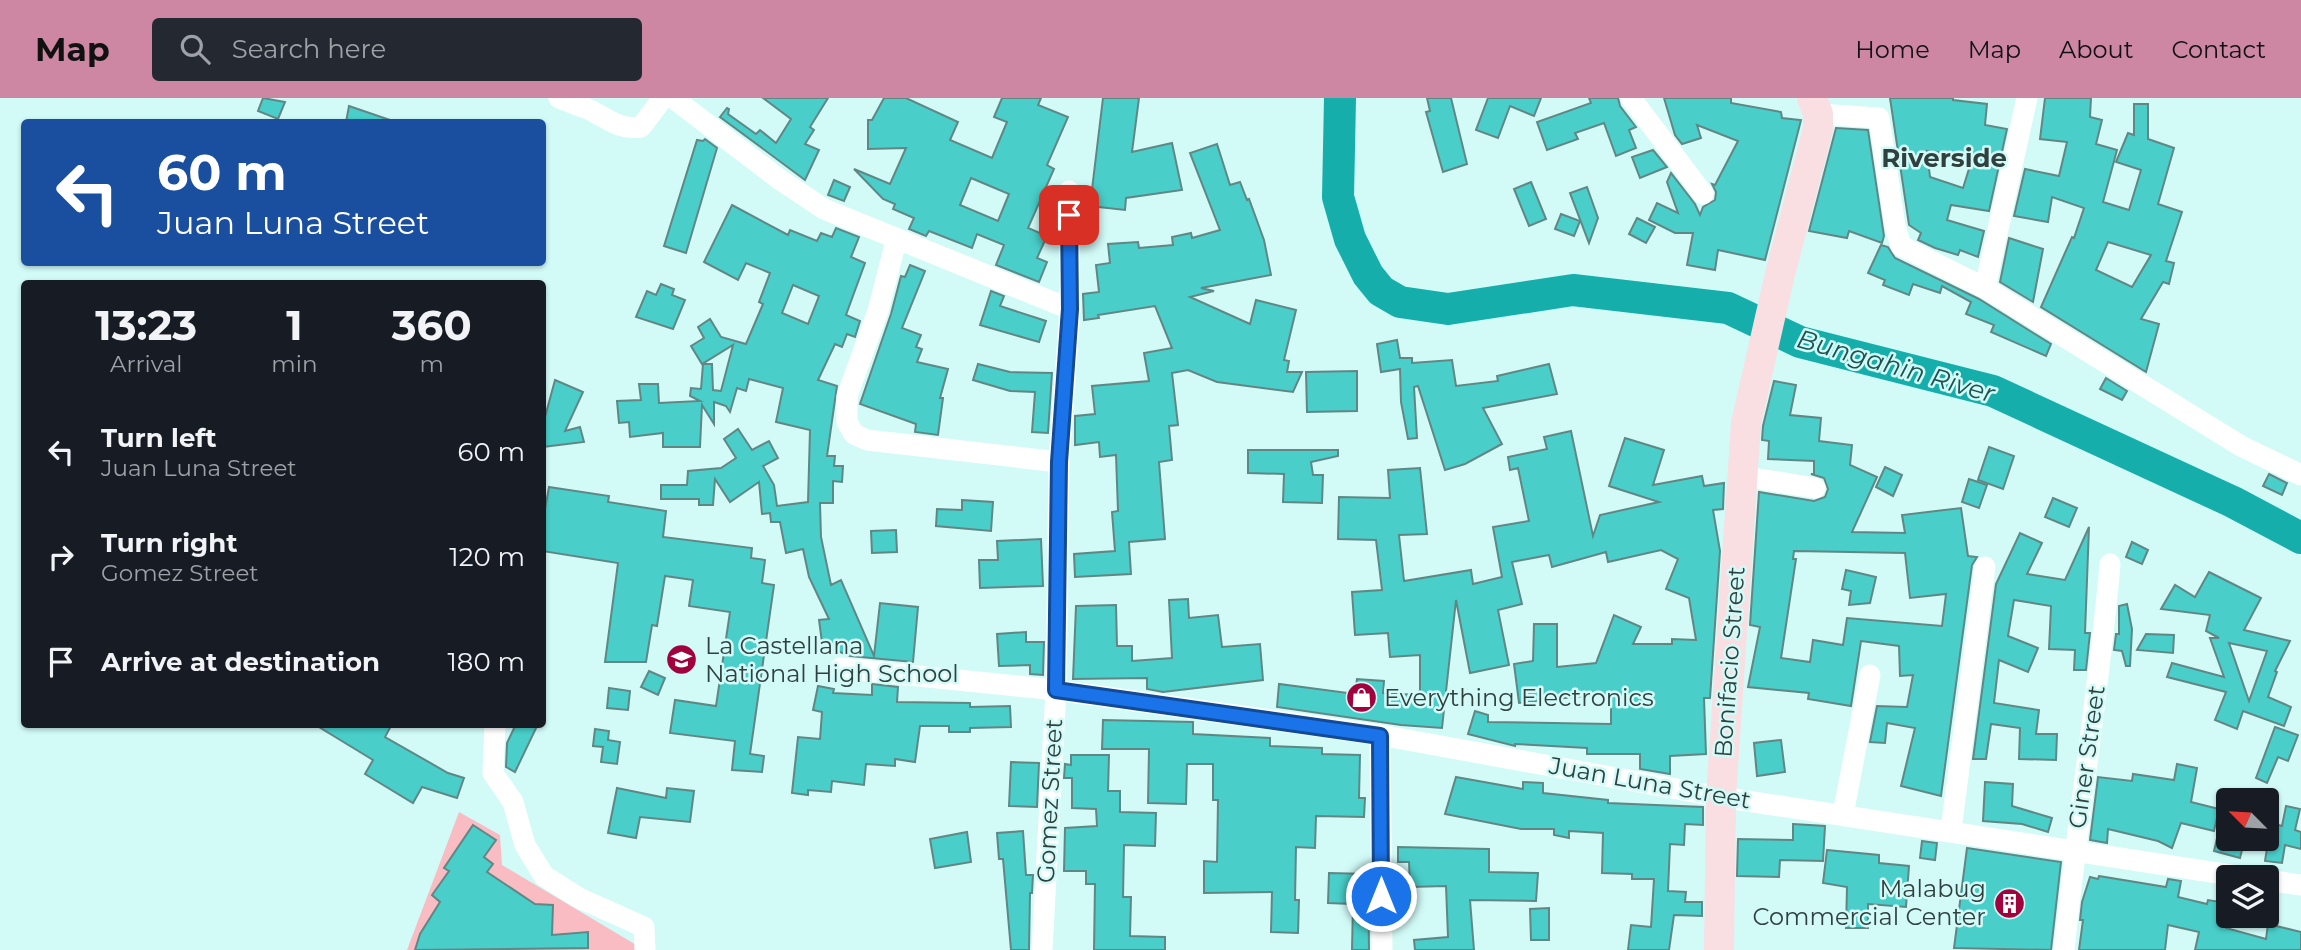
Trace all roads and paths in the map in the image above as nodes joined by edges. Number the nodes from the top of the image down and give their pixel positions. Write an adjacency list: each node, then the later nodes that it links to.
1 (559, 98): 2 (street)
2 (663, 98)
3 (673, 98): 9 (street)
4 (1631, 98): 8 (street)
5 (2027, 98): 10 (street)
6 (1815, 106): 10 (street); 14 (street, Bonifacio Street)
7 (1069, 191): 11 (street, Gomez Street)
8 (1703, 194)
9 (896, 241): 11 (street); 12 (street)
10 (1985, 288): 13 (street)
11 (1070, 309): 12 (street, Gomez Street)
12 (1059, 462): 20 (street, Gomez Street)
13 (2301, 475)
14 (1741, 476): 15 (street); 23 (street, Bonifacio Street)
15 (1815, 488)
16 (2110, 564): 26 (street, Giner Street)
17 (1985, 567): 25 (street)
18 (840, 668): 20 (street, Juan Luna Street)
19 (1870, 675): 24 (street)
20 (1056, 690): 22 (street, Juan Luna Street); 31 (street, Gomez Street)
21 (495, 728): 30 (street)
22 (1380, 736): 23 (street, Juan Luna Street); 32 (street)
23 (1721, 797): 24 (street, Juan Luna Street); 33 (street, Bonifacio Street)
24 (1843, 814): 25 (street, Juan Luna Street)
25 (1951, 830): 26 (street, Juan Luna Street)
26 (2074, 851): 27 (street, Juan Luna Street); 34 (street, Giner Street)
27 (2216, 873)
28 (2279, 882): 29 (street)
29 (2301, 885)
30 (645, 950)
31 (1042, 950)
32 (1382, 950)
33 (1719, 950)
34 (2064, 950)

